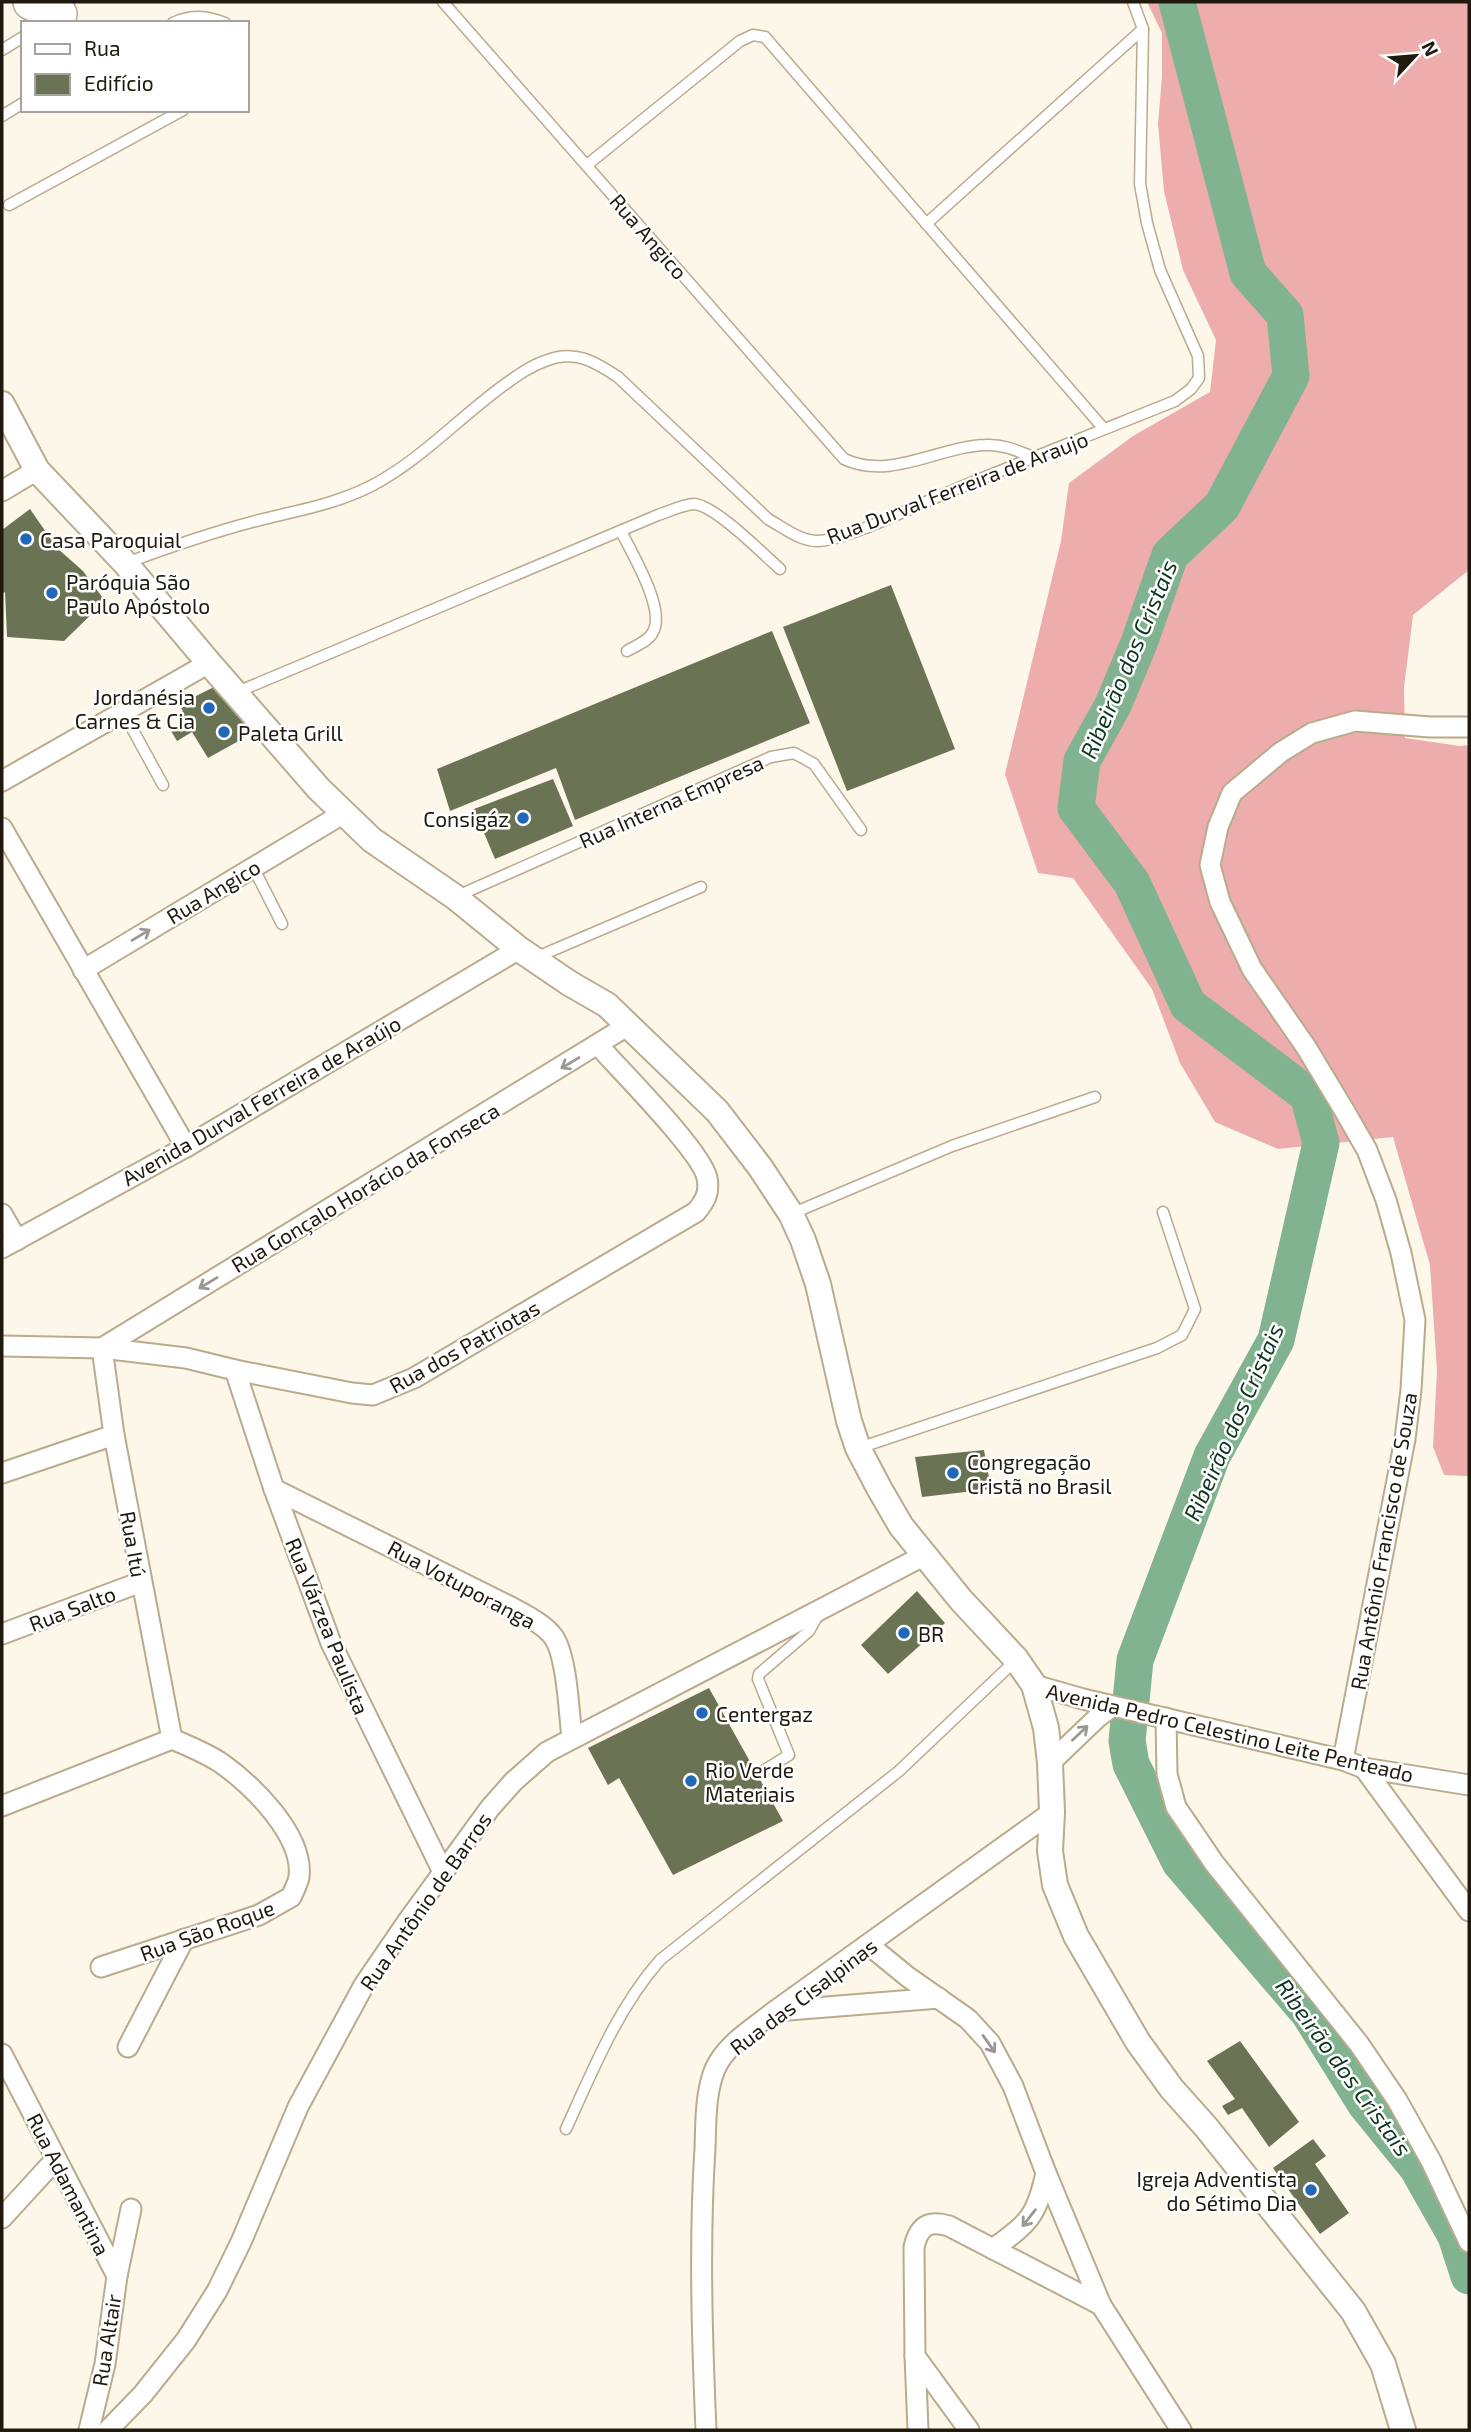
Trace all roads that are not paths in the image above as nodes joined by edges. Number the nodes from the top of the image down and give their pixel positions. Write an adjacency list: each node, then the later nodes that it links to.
1 (443, 2): 11 (lane, Rua Angico)
2 (1133, 2): 5 (lane)
3 (177, 21): 4 (lane)
4 (220, 21)
5 (1143, 29): 13 (lane); 15 (lane, Rua Durval Ferreira de Araujo)
6 (21, 38): 7 (lane)
7 (2, 50)
8 (21, 104): 10 (lane)
9 (179, 112): 12 (lane)
10 (2, 116)
11 (587, 165): 13 (lane); 16 (lane, Rua Angico)
12 (9, 205)
13 (926, 224): 15 (lane)
14 (2, 404): 17 (street, Avenida Pedro Celestino Leite Penteado)
15 (1104, 429): 16 (lane, Rua Durval Ferreira de Araujo)
16 (1033, 457): 20 (lane, Rua Durval Ferreira de Araujo)
17 (37, 470): 18 (street); 20 (street, Avenida Pedro Celestino Leite Penteado)
18 (2, 491)
19 (621, 531): 21 (lane); 22 (lane); 24 (lane)
20 (125, 563): 23 (street, Avenida Pedro Celestino Leite Penteado)
21 (780, 569)
22 (627, 651)
23 (209, 663): 24 (street, Avenida Pedro Celestino Leite Penteado); 25 (street)
24 (234, 693): 29 (street, Avenida Pedro Celestino Leite Penteado)
25 (123, 712): 27 (street); 28 (lane)
26 (1469, 727): 63 (street, Rua Antônio Francisco de Souza)
27 (2, 781)
28 (163, 785)
29 (344, 813): 32 (street, Rua Angico); 34 (street, Avenida Pedro Celestino Leite Penteado)
30 (2, 828): 37 (street)
31 (861, 830): 34 (lane, Rua Interna Empresa)
32 (253, 867): 35 (lane); 37 (street, Rua Angico, one-way to 32)
33 (701, 887): 36 (lane)
34 (455, 897): 36 (street, Avenida Pedro Celestino Leite Penteado)
35 (282, 924)
36 (526, 954): 38 (street, Avenida Pedro Celestino Leite Penteado); 41 (street, Avenida Durval Ferreira de Araújo)
37 (83, 970): 41 (street)
38 (627, 1026): 39 (street, Rua Gonçalo Horácio da Fonseca); 44 (street, Avenida Pedro Celestino Leite Penteado)
39 (598, 1045): 47 (street, Rua Gonçalo Horácio da Fonseca, one-way to 47); 48 (street, Rua dos Patriotas)
40 (1095, 1097): 44 (lane)
41 (186, 1147): 45 (street, Avenida Durval Ferreira de Araújo)
42 (1163, 1212): 50 (lane)
43 (2, 1214): 45 (street)
44 (791, 1214): 50 (street, Avenida Pedro Celestino Leite Penteado)
45 (9, 1244)
46 (2, 1346): 47 (street, Rua dos Patriotas)
47 (102, 1348): 48 (street, Rua dos Patriotas); 49 (street, Rua Itú)
48 (235, 1370): 52 (street, Rua Várzea Paulista)
49 (114, 1435): 51 (street); 54 (street, Rua Itú)
50 (858, 1448): 53 (street, Avenida Pedro Celestino Leite Penteado)
51 (2, 1473)
52 (274, 1489): 61 (street, Rua Votuporanga); 70 (street, Rua Várzea Paulista)
53 (925, 1555): 55 (street, Rua Antônio de Barros); 57 (street, Avenida Pedro Celestino Leite Penteado)
54 (141, 1582): 56 (street, Rua Salto); 62 (street, Rua Itú)
55 (821, 1608): 61 (street, Rua Antônio de Barros); 66 (lane)
56 (2, 1634)
57 (1016, 1659): 58 (street, Avenida Pedro Celestino Leite Penteado); 79 (lane)
58 (1034, 1685): 59 (street, Avenida Pedro Celestino Leite Penteado); 64 (street)
59 (1115, 1707): 60 (street, Avenida Pedro Celestino Leite Penteado); 64 (street, one-way to 59)
60 (1158, 1716): 63 (street, Avenida Pedro Celestino Leite Penteado); 84 (street)
61 (572, 1738): 70 (street, Rua Antônio de Barros)
62 (172, 1739): 68 (street); 72 (street, Rua São Roque)
63 (1343, 1760): 65 (street, Avenida Pedro Celestino Leite Penteado)
64 (1050, 1763): 69 (street)
65 (1364, 1768): 67 (street, Avenida Pedro Celestino Leite Penteado); 71 (street)
66 (763, 1771)
67 (1469, 1786)
68 (2, 1806)
69 (1052, 1812): 73 (street, Rua das Cisalpinas); 95 (street)
70 (443, 1872): 90 (street, Rua Antônio de Barros)
71 (1469, 1911)
72 (184, 1939): 74 (street, Rua São Roque); 77 (street)
73 (870, 1945): 75 (street); 76 (street, Rua das Cisalpinas)
74 (101, 1967)
75 (939, 1998): 76 (street); 81 (street, one-way to 81)
76 (775, 2011): 91 (street, Rua das Cisalpinas)
77 (128, 2047)
78 (2, 2054): 80 (street, Rua Adamantina)
79 (566, 2129)
80 (56, 2159): 83 (street); 86 (street, Rua Adamantina)
81 (1046, 2173): 85 (street, one-way to 85); 87 (street)
82 (131, 2209): 86 (street, Rua Altair)
83 (2, 2218)
84 (1469, 2242)
85 (993, 2249): 87 (street); 88 (street)
86 (117, 2276): 89 (street, Rua Altair)
87 (1101, 2305): 94 (street)
88 (915, 2355): 92 (street); 93 (street)
89 (89, 2430)
90 (108, 2430)
91 (706, 2430)
92 (918, 2430)
93 (969, 2430)
94 (1181, 2430)
95 (1403, 2430)

